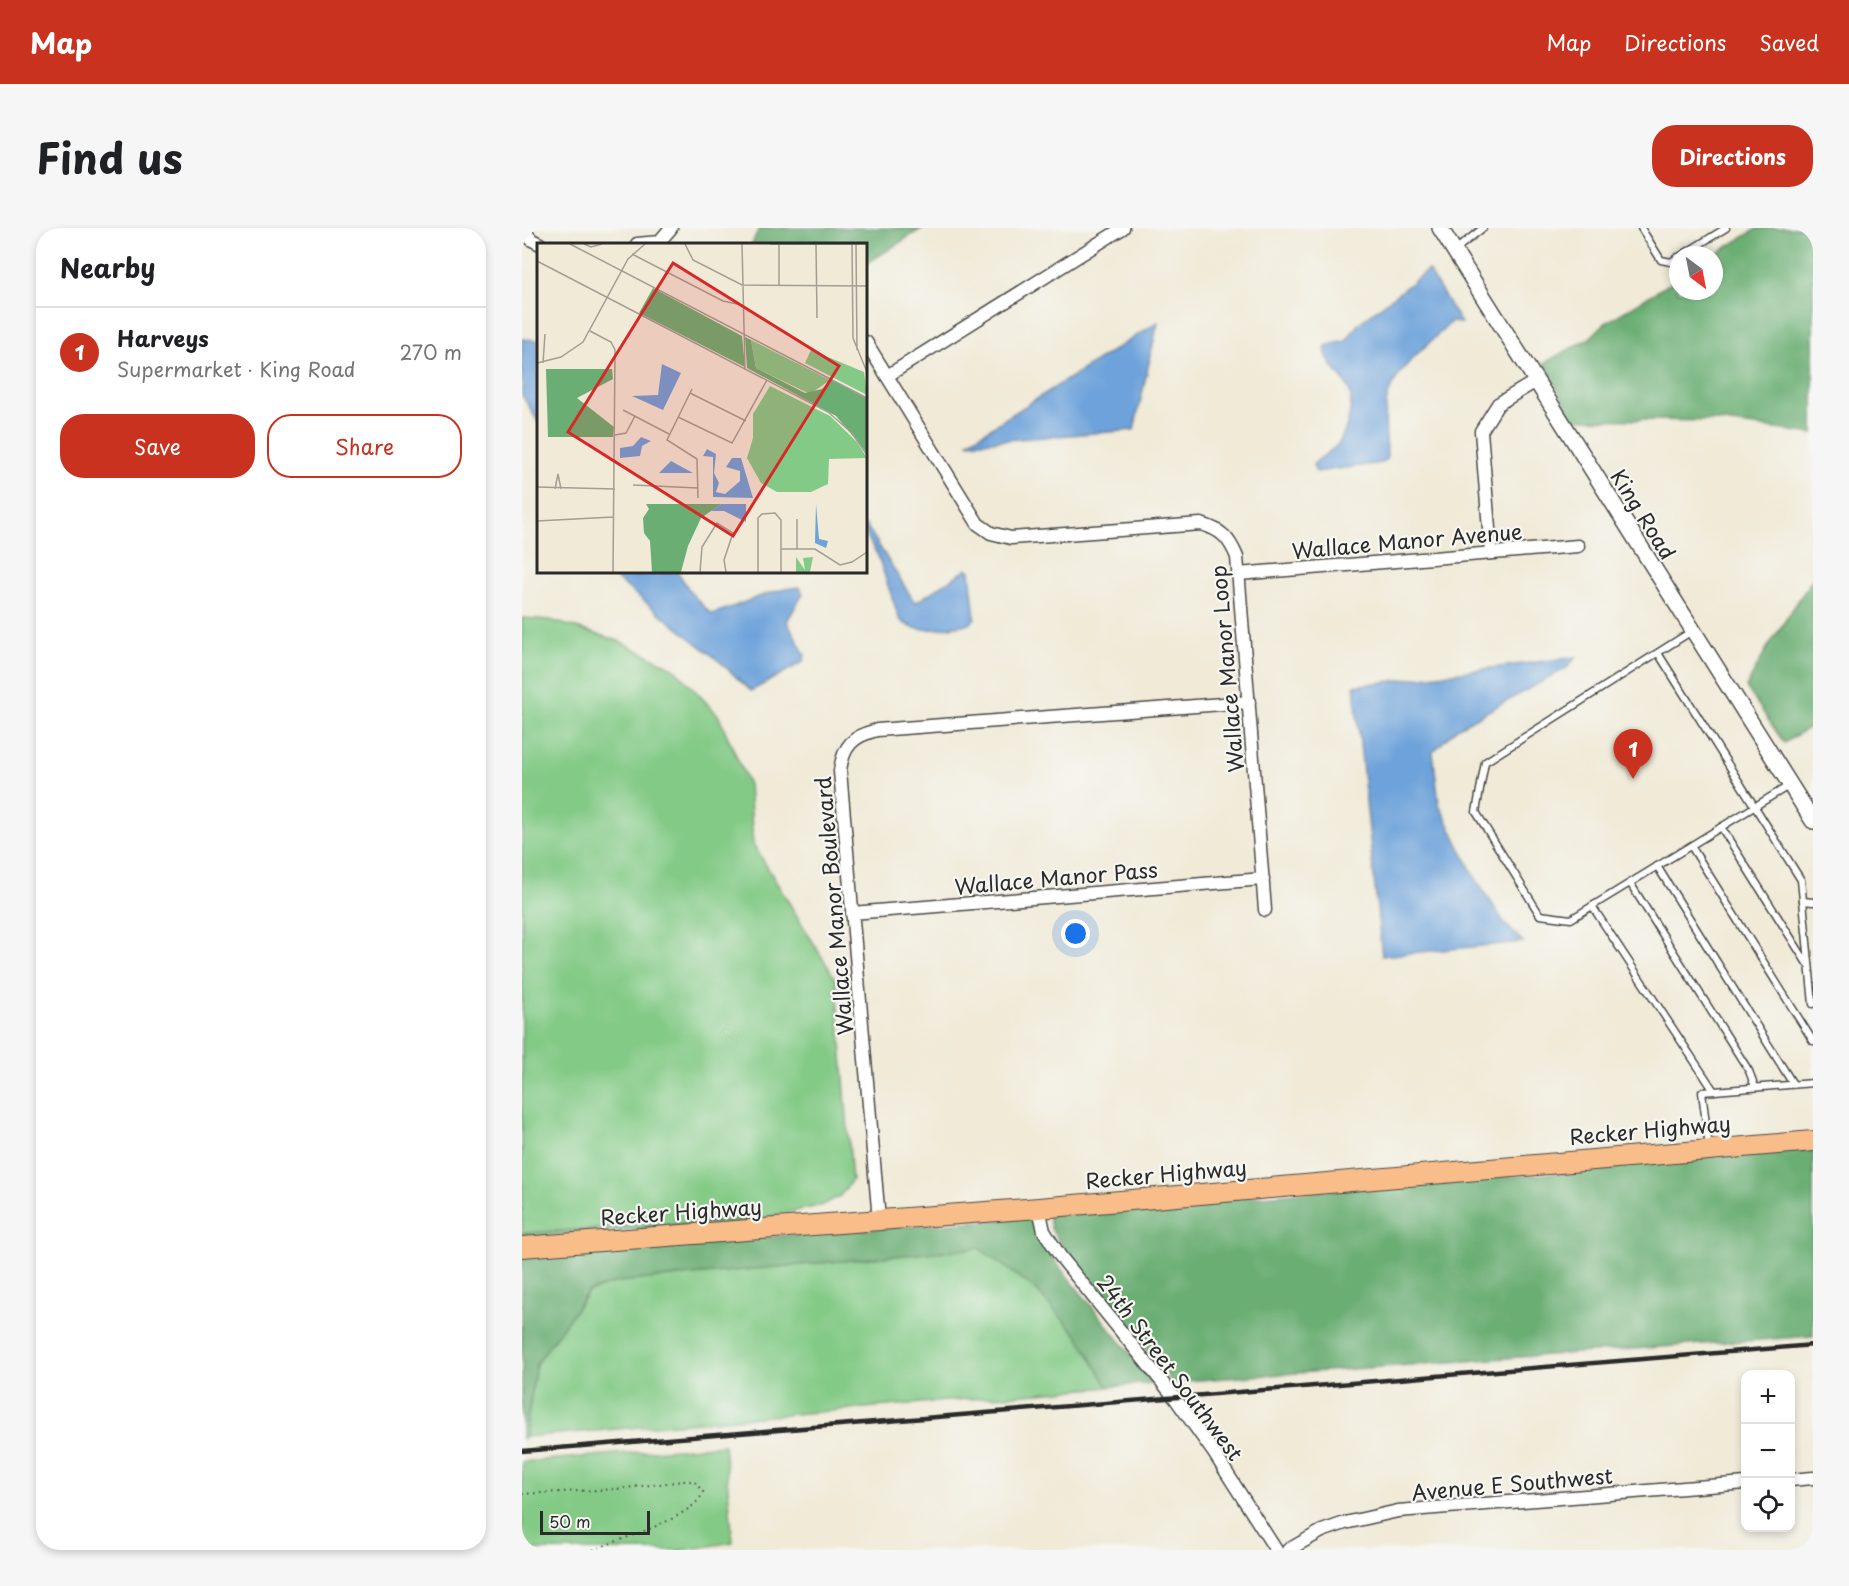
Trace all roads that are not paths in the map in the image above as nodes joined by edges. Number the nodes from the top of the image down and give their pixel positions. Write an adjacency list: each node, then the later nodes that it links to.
1 (671, 228): 9 (street)
2 (1123, 228): 14 (street)
3 (1440, 228): 11 (street, King Road)
4 (1483, 228): 11 (lane)
5 (1641, 228): 12 (lane)
6 (1726, 228): 10 (lane)
7 (522, 229): 8 (street)
8 (538, 243)
9 (648, 243)
10 (1696, 246)
11 (1455, 251): 15 (street, King Road)
12 (1669, 262)
13 (867, 344): 14 (street, Wallace Manor Loop)
14 (887, 376): 18 (street, Wallace Manor Loop)
15 (1536, 381): 17 (street); 19 (street, King Road)
16 (1578, 546): 17 (street, Wallace Manor Avenue)
17 (1491, 553): 18 (street, Wallace Manor Avenue)
18 (1238, 574): 21 (street, Wallace Manor Loop)
19 (1693, 631): 20 (lane); 22 (street, King Road)
20 (1658, 653): 23 (lane); 32 (lane)
21 (1249, 702): 28 (street, Wallace Manor Loop); 34 (street, Wallace Manor Boulevard)
22 (1790, 785): 23 (lane); 24 (street, King Road)
23 (1755, 807): 25 (lane); 30 (lane)
24 (1813, 821)
25 (1721, 827): 26 (lane); 35 (lane)
26 (1691, 846): 27 (lane); 37 (lane)
27 (1657, 866): 29 (lane); 39 (lane)
28 (1263, 879): 33 (street, Wallace Manor Loop); 34 (street, Wallace Manor Pass)
29 (1630, 883): 32 (lane); 40 (lane)
30 (1803, 900): 31 (lane); 35 (lane)
31 (1813, 902)
32 (1592, 906): 41 (lane)
33 (1265, 910)
34 (852, 913): 45 (street, Wallace Manor Boulevard)
35 (1809, 968): 36 (lane)
36 (1813, 1004)
37 (1813, 1041)
38 (1813, 1083): 39 (lane)
39 (1793, 1084): 40 (lane)
40 (1755, 1087): 41 (lane)
41 (1714, 1091): 43 (lane)
42 (1813, 1141): 43 (main road, Recker Highway)
43 (1709, 1148): 44 (main road, Recker Highway)
44 (1039, 1208): 45 (main road, Recker Highway); 50 (street, 24th Street Southwest)
45 (879, 1220): 46 (main road, Recker Highway)
46 (522, 1246)
47 (1813, 1478): 48 (street)
48 (1795, 1480)
49 (1741, 1483): 51 (street, Avenue E Southwest)
50 (1276, 1550)
51 (1288, 1550)

